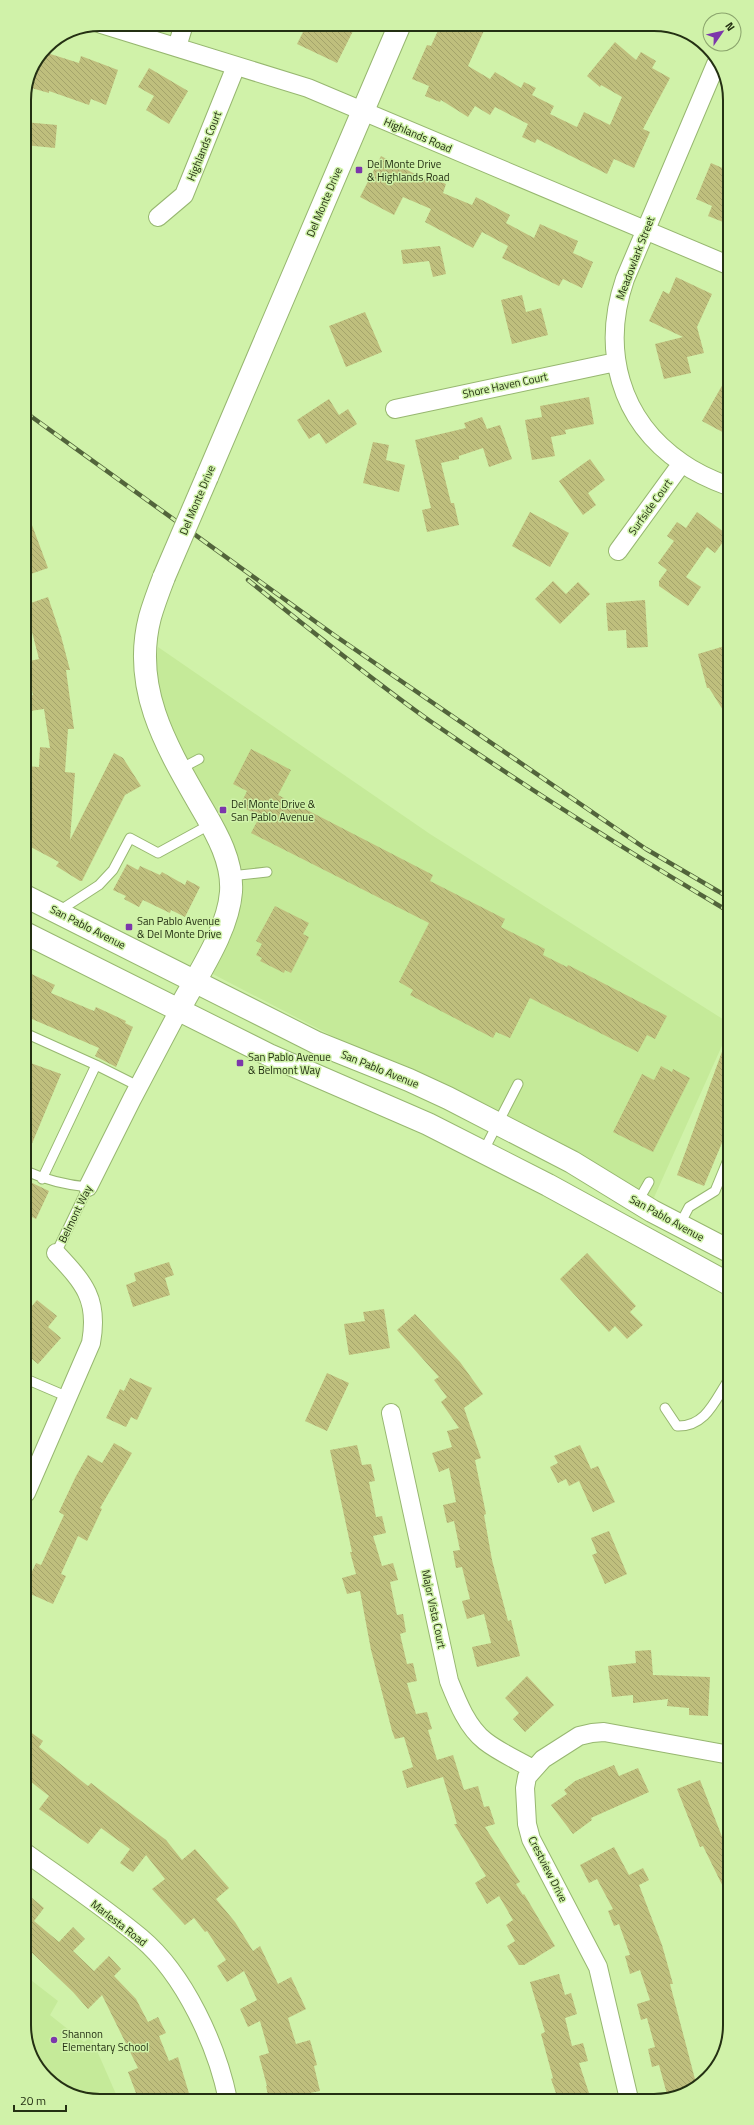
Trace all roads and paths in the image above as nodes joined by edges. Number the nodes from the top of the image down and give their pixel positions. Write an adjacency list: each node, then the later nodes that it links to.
1 (124, 31): 4 (street, Highlands Road)
2 (182, 31): 4 (street)
3 (397, 31): 7 (main road, Del Monte Drive)
4 (177, 47): 5 (street, Highlands Road)
5 (236, 66): 7 (street, Highlands Road); 8 (street, Highlands Court)
6 (714, 68): 9 (street, Meadowlark Street)
7 (363, 112): 9 (street, Highlands Road); 17 (main road, Del Monte Drive, bridge)
8 (158, 217)
9 (645, 230): 10 (street, Highlands Road); 11 (street, Meadowlark Street)
10 (723, 263)
11 (616, 362): 12 (street, Shore Haven Court); 13 (street, Meadowlark Street)
12 (395, 409)
13 (682, 463): 14 (street, Meadowlark Street); 15 (street, Surfside Court)
14 (723, 484)
15 (618, 551)
16 (199, 759): 17 (lane)
17 (180, 769): 18 (main road, Del Monte Drive)
18 (211, 824): 20 (main road, Del Monte Drive); 22 (lane)
19 (267, 872): 20 (lane)
20 (230, 876): 24 (main road, Del Monte Drive)
21 (31, 899): 22 (main road, San Pablo Avenue)
22 (58, 912): 24 (main road, San Pablo Avenue)
23 (31, 936): 25 (main road)
24 (194, 981): 25 (main road, Belmont Way); 30 (main road, San Pablo Avenue)
25 (179, 1010): 29 (street, Belmont Way); 31 (main road)
26 (31, 1036): 27 (lane)
27 (96, 1066): 29 (lane); 34 (lane)
28 (518, 1084): 30 (lane)
29 (138, 1086): 36 (street, Belmont Way)
30 (497, 1124): 31 (lane); 37 (main road, San Pablo Avenue)
31 (483, 1152): 41 (main road)
32 (723, 1171): 38 (lane)
33 (31, 1173): 34 (lane)
34 (42, 1178): 36 (lane)
35 (649, 1182): 37 (lane)
36 (88, 1187): 40 (lane, Belmont Way)
37 (637, 1203): 38 (main road, San Pablo Avenue)
38 (680, 1226): 39 (main road, San Pablo Avenue)
39 (723, 1246)
40 (56, 1253): 44 (street, Belmont Way)
41 (723, 1281)
42 (31, 1382): 44 (lane)
43 (723, 1388): 45 (lane)
44 (68, 1397): 47 (street, Belmont Way)
45 (665, 1408)
46 (391, 1413): 49 (street, Major Vista Court)
47 (31, 1482)
48 (723, 1754): 49 (street, Crestview Drive)
49 (533, 1769): 52 (street, Crestview Drive)
50 (31, 1857): 51 (street, Marlesta Road)
51 (226, 2094)
52 (628, 2094)

